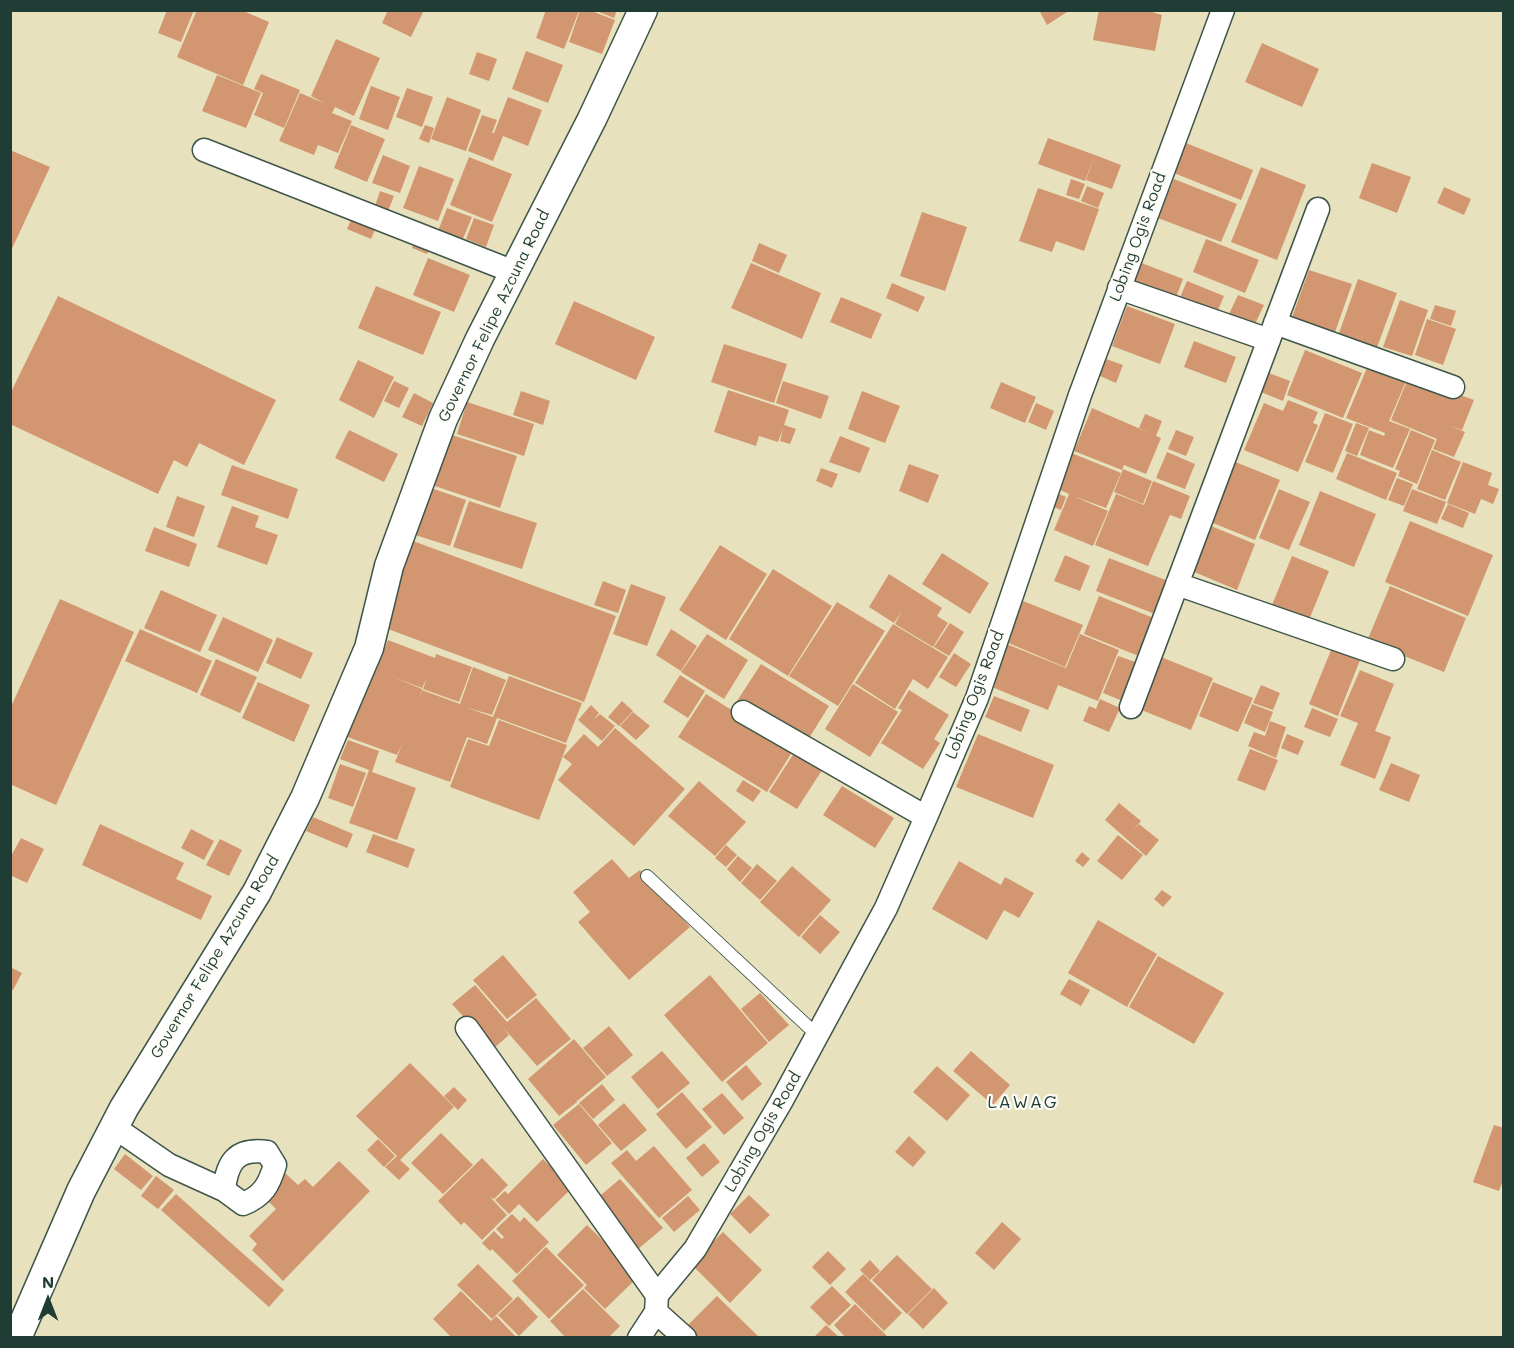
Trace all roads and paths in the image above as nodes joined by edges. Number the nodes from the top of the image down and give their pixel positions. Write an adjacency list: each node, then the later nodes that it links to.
1 (643, 10): 5 (street, Governor Felipe Azcuna Road)
2 (1223, 10): 6 (street, Lobing Ogis Road)
3 (204, 150): 5 (street)
4 (1318, 209): 7 (street)
5 (514, 272): 17 (street, Governor Felipe Azcuna Road)
6 (1119, 288): 7 (street); 13 (street, Lobing Ogis Road)
7 (1272, 332): 8 (street); 9 (street)
8 (1454, 387)
9 (1178, 584): 10 (street); 11 (street)
10 (1393, 659)
11 (1131, 707)
12 (742, 712): 13 (street)
13 (926, 817): 16 (street, Lobing Ogis Road)
14 (647, 876): 16 (lane)
15 (467, 1028): 19 (street)
16 (817, 1035): 19 (street, Lobing Ogis Road)
17 (114, 1127): 18 (street); 20 (street, Governor Felipe Azcuna Road)
18 (224, 1190)
19 (656, 1304): 21 (street, Lobing Ogis Road); 22 (street)
20 (17, 1338)
21 (639, 1338)
22 (685, 1338)

